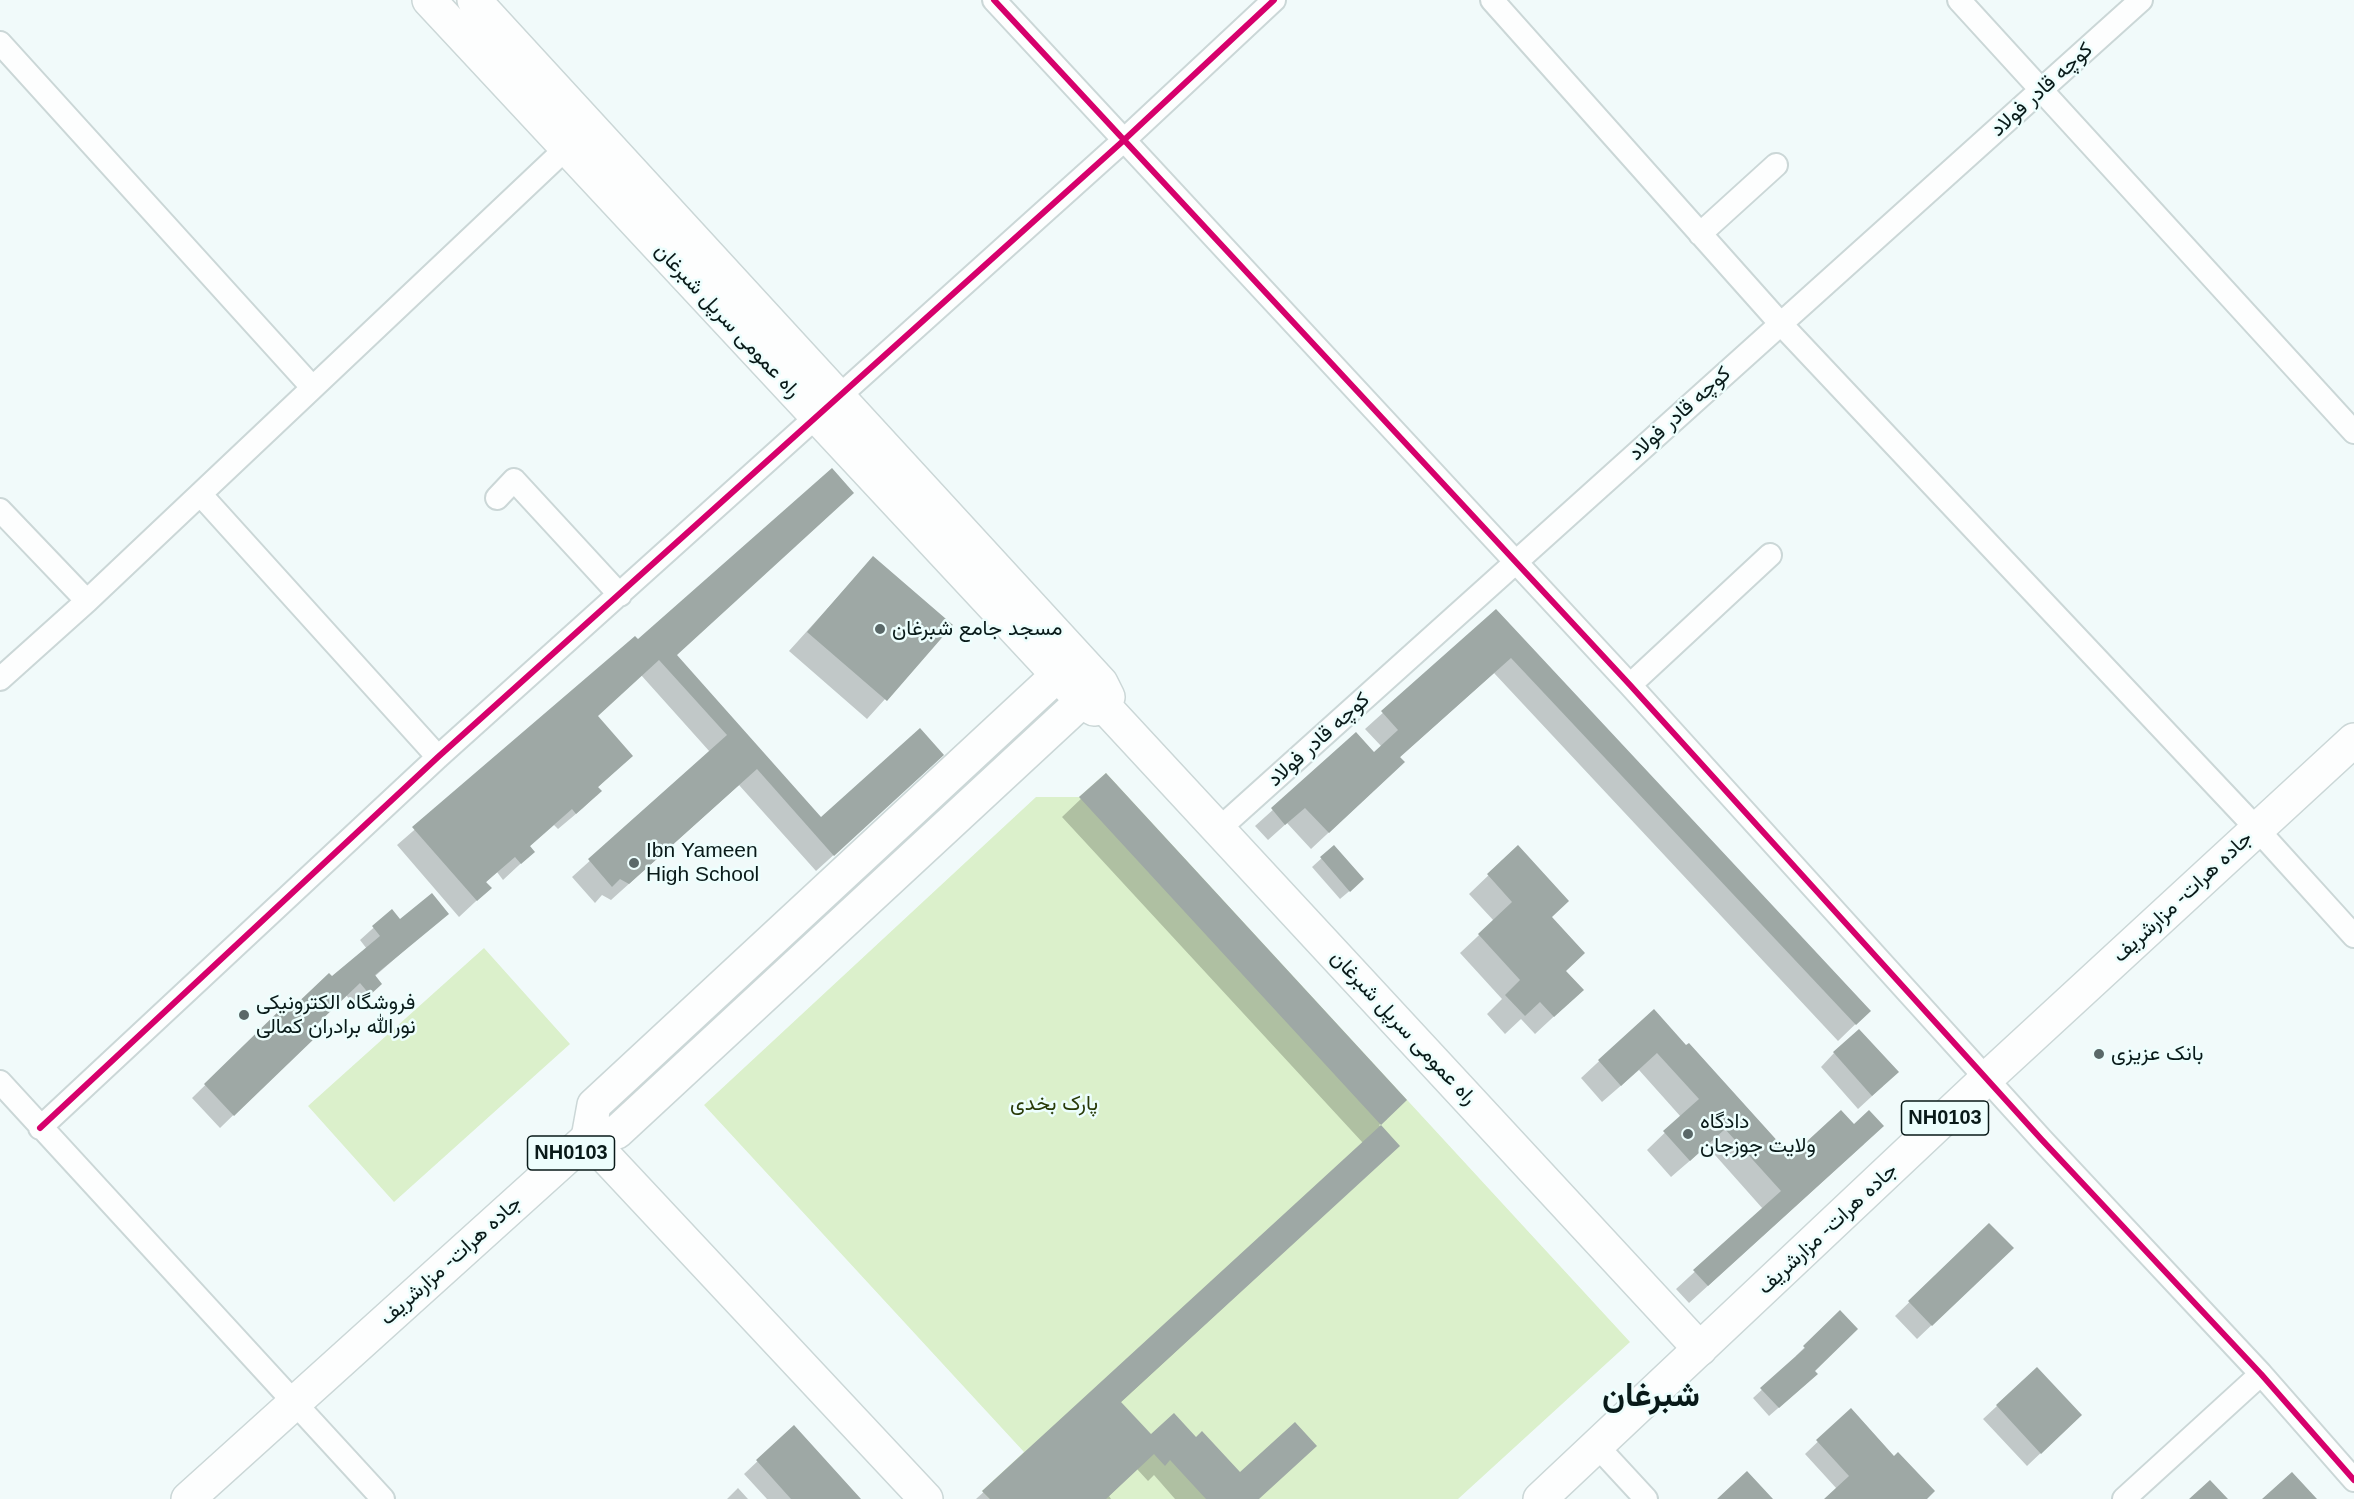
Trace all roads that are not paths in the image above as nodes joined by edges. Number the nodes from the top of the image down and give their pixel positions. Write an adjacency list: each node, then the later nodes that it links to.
1 (429, 0): 12 (main road, راه عمومی سرپل شبرغان)
2 (474, 0): 10 (main road, راه عمومی سرپل شبرغان)
3 (994, 0): 11 (street)
4 (1274, 0): 11 (street)
5 (1492, 0): 14 (street)
6 (1959, 0): 9 (street)
7 (2141, 0): 9 (street, کوچه قادر فولاد)
8 (0, 43): 16 (street)
9 (2042, 91): 15 (street, کوچه قادر فولاد); 18 (street)
10 (590, 126): 12 (street); 17 (main road, راه عمومی سرپل شبرغان)
11 (1123, 141): 17 (street); 23 (street)
12 (566, 148): 16 (street); 17 (main road, راه عمومی سرپل شبرغان)
13 (1776, 165): 14 (street)
14 (1700, 234): 15 (street)
15 (1780, 323): 23 (street, کوچه قادر فولاد); 33 (street)
16 (312, 387): 19 (street)
17 (827, 406): 24 (street); 26 (main road, راه عمومی سرپل شبرغان)
18 (2354, 432)
19 (201, 495): 25 (street); 31 (street)
20 (497, 498): 24 (street)
21 (0, 510): 25 (street)
22 (1770, 555): 28 (street)
23 (1516, 562): 28 (street); 32 (street, کوچه قادر فولاد)
24 (621, 595): 31 (street)
25 (87, 602): 27 (street)
26 (1067, 666): 29 (main road, راه عمومی سرپل شبرغان); 38 (main road)
27 (0, 679)
28 (1630, 685): 35 (street)
29 (1093, 704): 32 (main road, راه عمومی سرپل شبرغان); 38 (main road)
30 (2354, 740): 33 (main road, جاده هرات- مزارشریف / NH0103)
31 (438, 757): 37 (street)
32 (1219, 829): 39 (main road, راه عمومی سرپل شبرغان)
33 (2257, 829): 34 (street); 35 (main road, جاده هرات- مزارشریف / NH0103)
34 (2354, 936)
35 (1986, 1079): 39 (main road, جاده هرات- مزارشریف / NH0103); 40 (street)
36 (0, 1082): 37 (street)
37 (40, 1128): 41 (street)
38 (588, 1138): 41 (main road, جاده هرات- مزارشریف / NH0103); 46 (main road, NH0103)
39 (1700, 1349): 42 (main road, جاده هرات- مزارشریف / NH0103)
40 (2261, 1374): 43 (street); 49 (street)
41 (292, 1403): 44 (main road, جاده هرات- مزارشریف / NH0103); 45 (street)
42 (1598, 1446): 47 (main road, جاده هرات- مزارشریف / NH0103); 48 (street)
43 (2354, 1480)
44 (188, 1499)
45 (383, 1499)
46 (926, 1499)
47 (1540, 1499)
48 (1646, 1499)
49 (2124, 1499)

